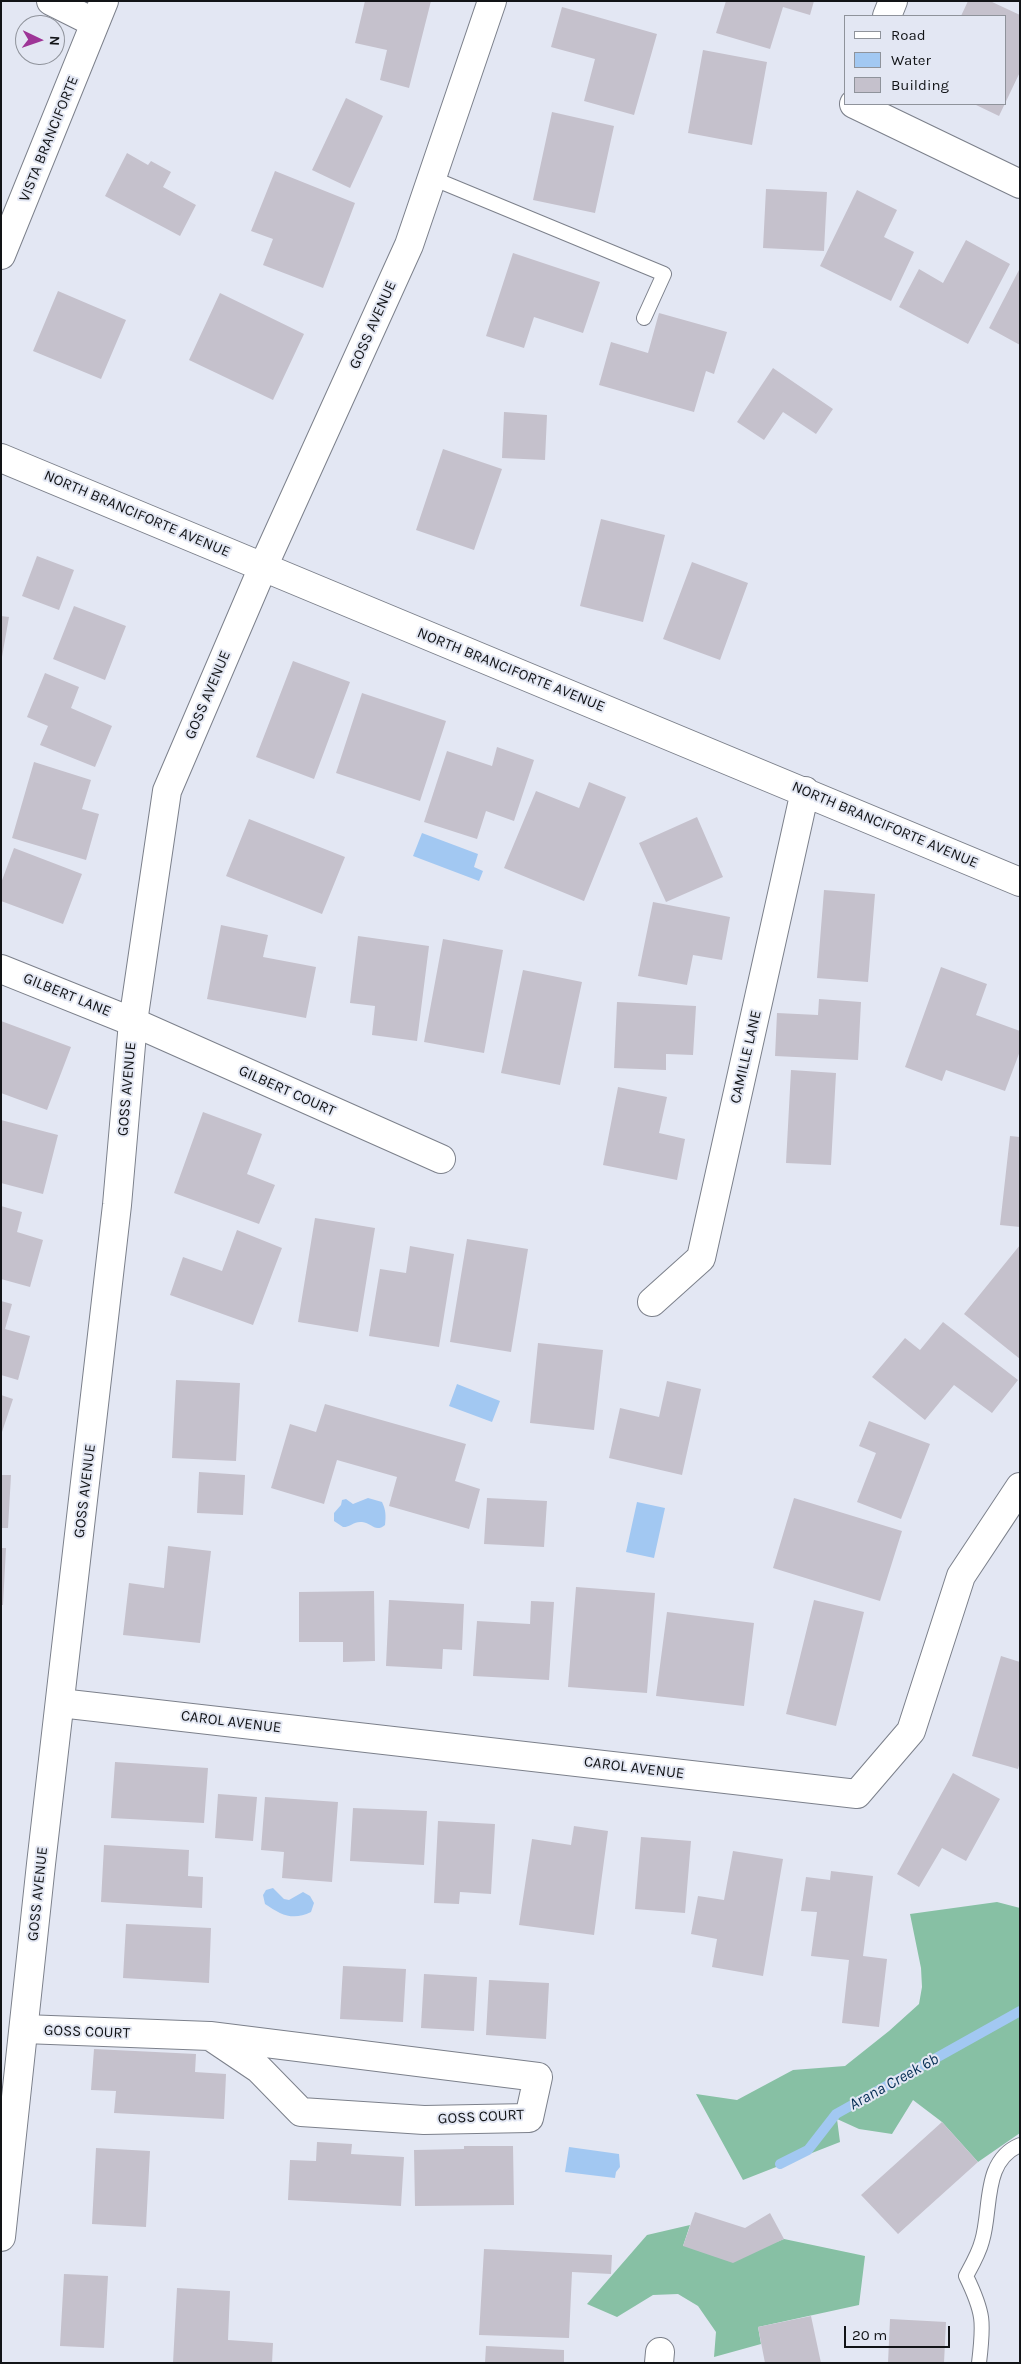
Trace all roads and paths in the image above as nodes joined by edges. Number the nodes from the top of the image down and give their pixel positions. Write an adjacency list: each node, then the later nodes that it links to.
1 (52, 1): 4 (street, VISTA BRANCIFORTE)
2 (492, 1): 7 (street, GOSS AVENUE)
3 (893, 1): 5 (street)
4 (100, 12): 9 (street, VISTA BRANCIFORTE)
5 (887, 15)
6 (856, 105): 8 (street)
7 (432, 178): 10 (lane); 12 (street, GOSS AVENUE)
8 (1020, 184)
9 (1, 255)
10 (644, 318)
11 (1, 458): 12 (street, NORTH BRANCIFORTE AVENUE)
12 (263, 567): 13 (street, NORTH BRANCIFORTE AVENUE); 16 (street, GOSS AVENUE)
13 (805, 792): 14 (street, NORTH BRANCIFORTE AVENUE); 18 (street, CAMILLE LANE)
14 (1020, 882)
15 (1, 969): 16 (street, GILBERT LANE)
16 (133, 1022): 17 (street, GILBERT COURT); 20 (street, GOSS AVENUE)
17 (441, 1159)
18 (652, 1302)
19 (1020, 1486): 20 (street, CAROL AVENUE)
20 (60, 1703): 21 (street, GOSS AVENUE)
21 (24, 2029): 22 (street, GOSS COURT); 24 (street, GOSS AVENUE)
22 (210, 2036): 22 (street, GOSS COURT)
23 (1020, 2145): 25 (lane)
24 (1, 2237)
25 (978, 2363)

